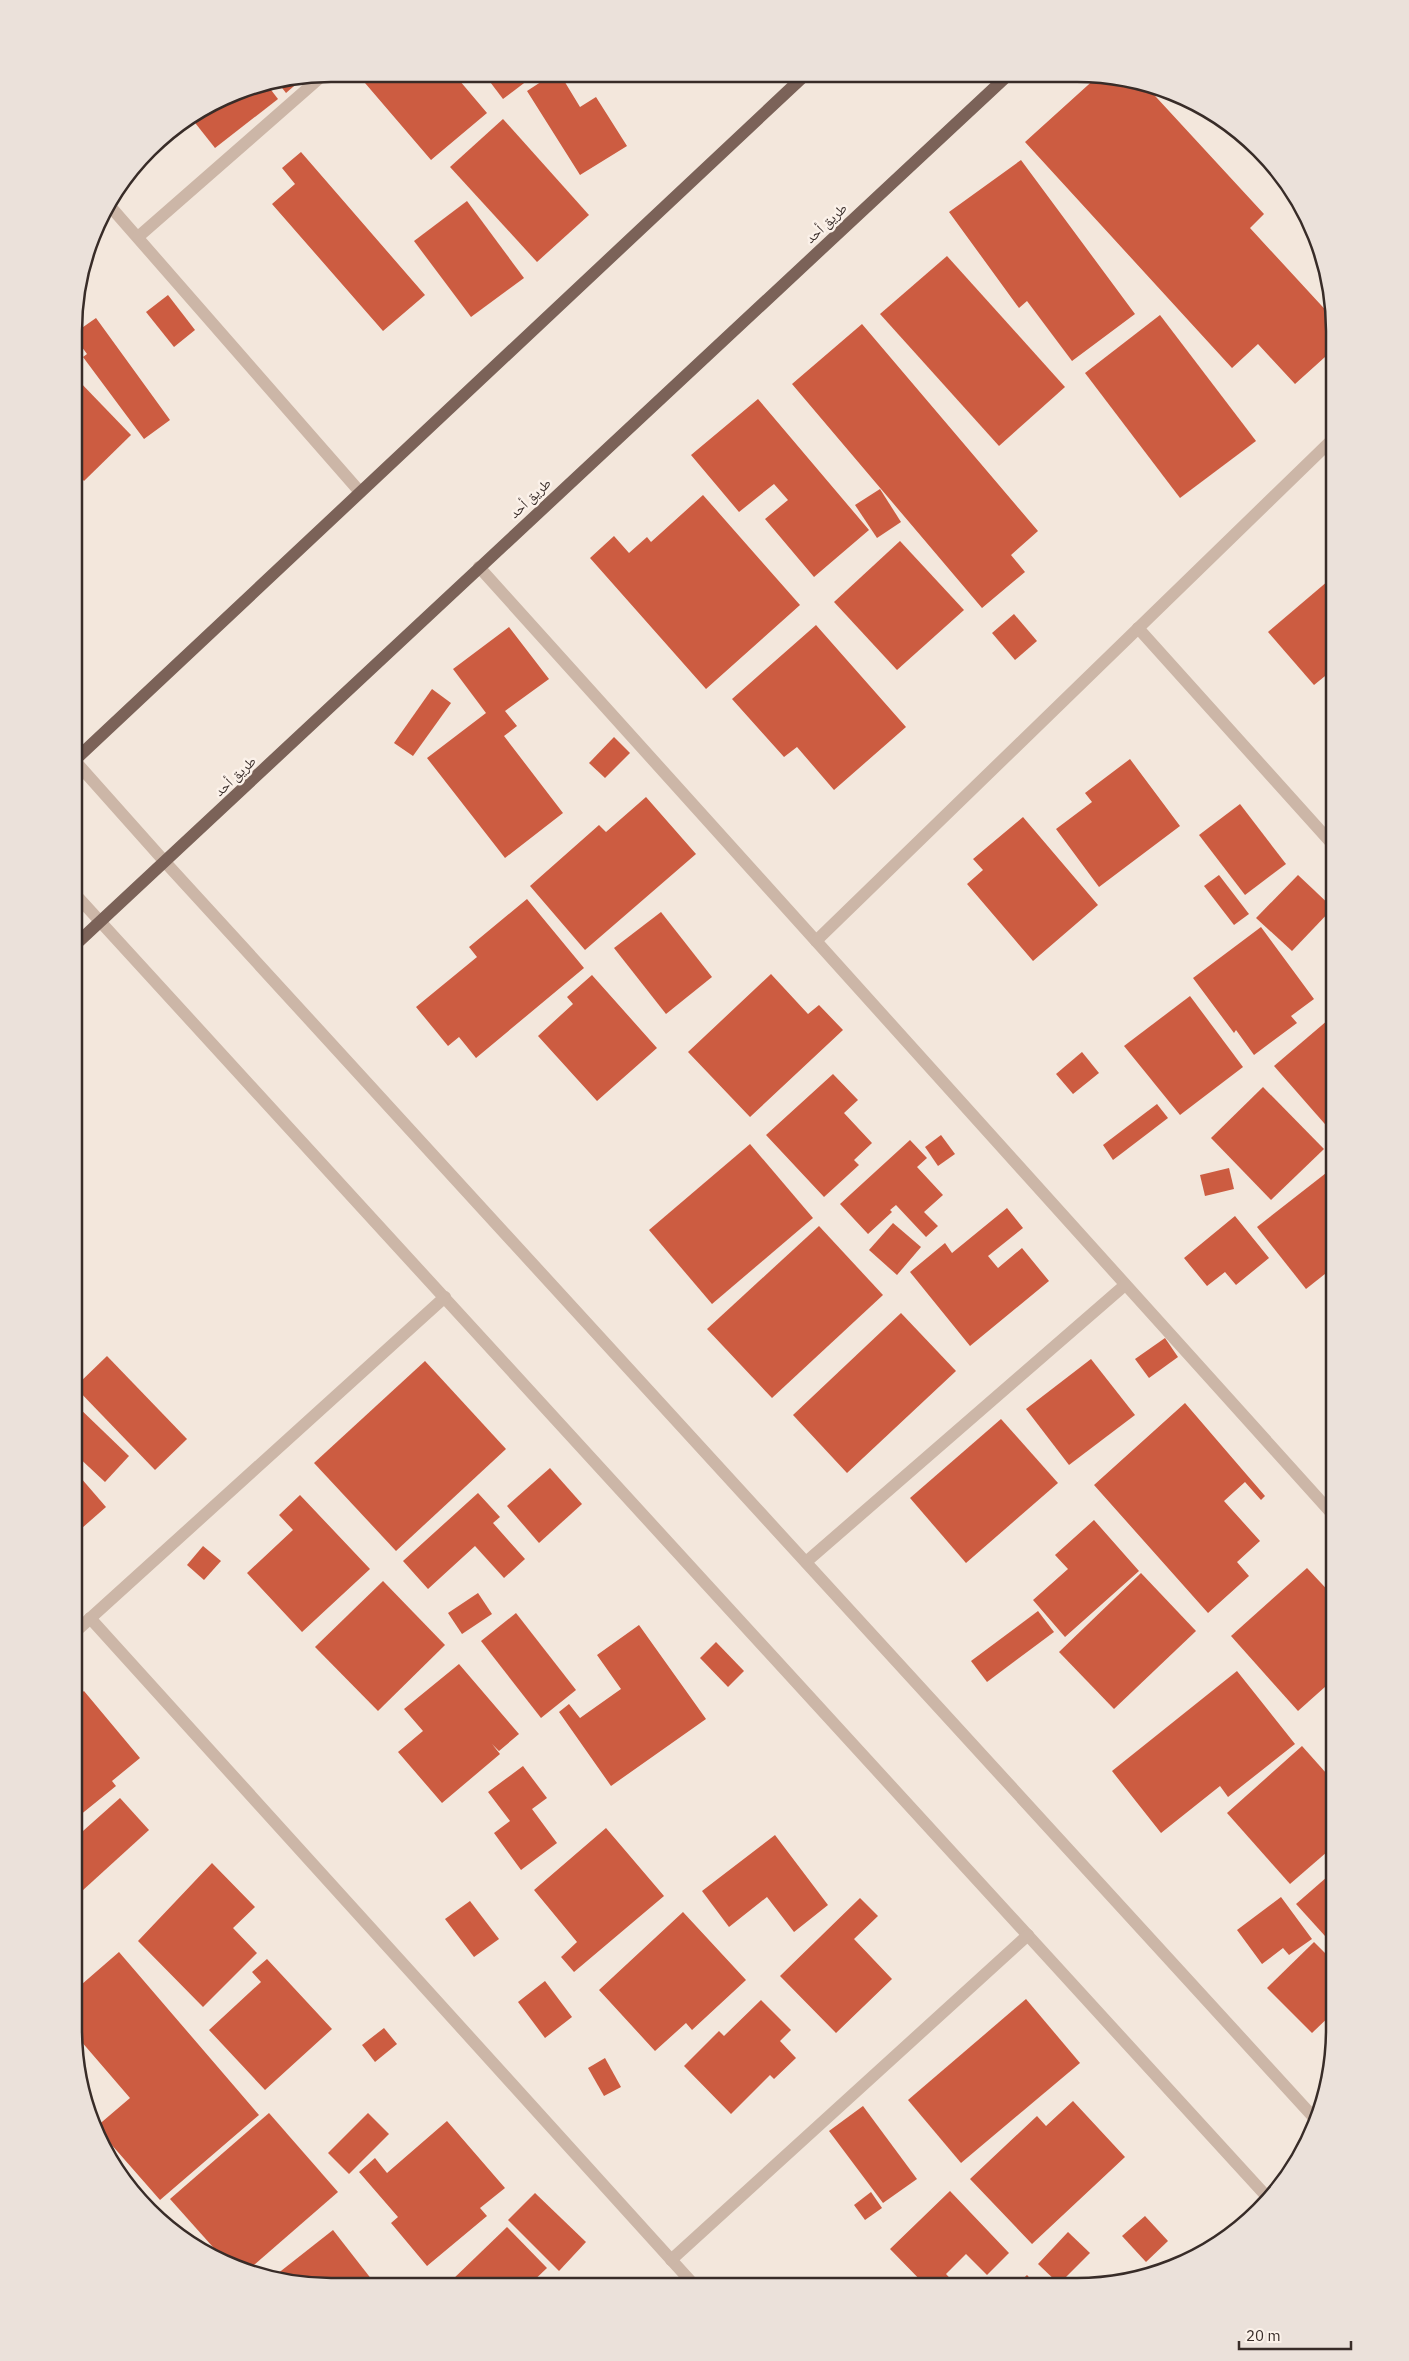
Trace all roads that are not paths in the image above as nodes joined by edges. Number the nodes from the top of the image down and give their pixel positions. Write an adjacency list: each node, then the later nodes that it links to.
1 (798, 82): 7 (main road)
2 (1001, 82): 8 (main road, طريق أحد)
3 (315, 83): 5 (street)
4 (114, 211): 5 (street)
5 (138, 237): 7 (street)
6 (1326, 446): 9 (street)
7 (360, 492): 10 (main road)
8 (479, 567): 13 (main road, طريق أحد); 17 (street)
9 (1138, 628): 12 (street); 17 (street)
10 (83, 753)
11 (83, 770): 13 (street)
12 (1326, 837)
13 (165, 862): 15 (main road, طريق أحد); 21 (street)
14 (83, 903): 15 (street)
15 (101, 922): 16 (main road, طريق أحد); 19 (street)
16 (83, 938)
17 (816, 941): 18 (street)
18 (1125, 1285): 20 (street); 21 (street)
19 (445, 1297): 22 (street); 24 (street)
20 (1326, 1507)
21 (806, 1562): 25 (street)
22 (90, 1618): 23 (street); 27 (street)
23 (83, 1625)
24 (1028, 1934): 26 (street); 27 (street)
25 (1311, 2115)
26 (1265, 2194)
27 (671, 2260): 28 (street)
28 (688, 2278)

